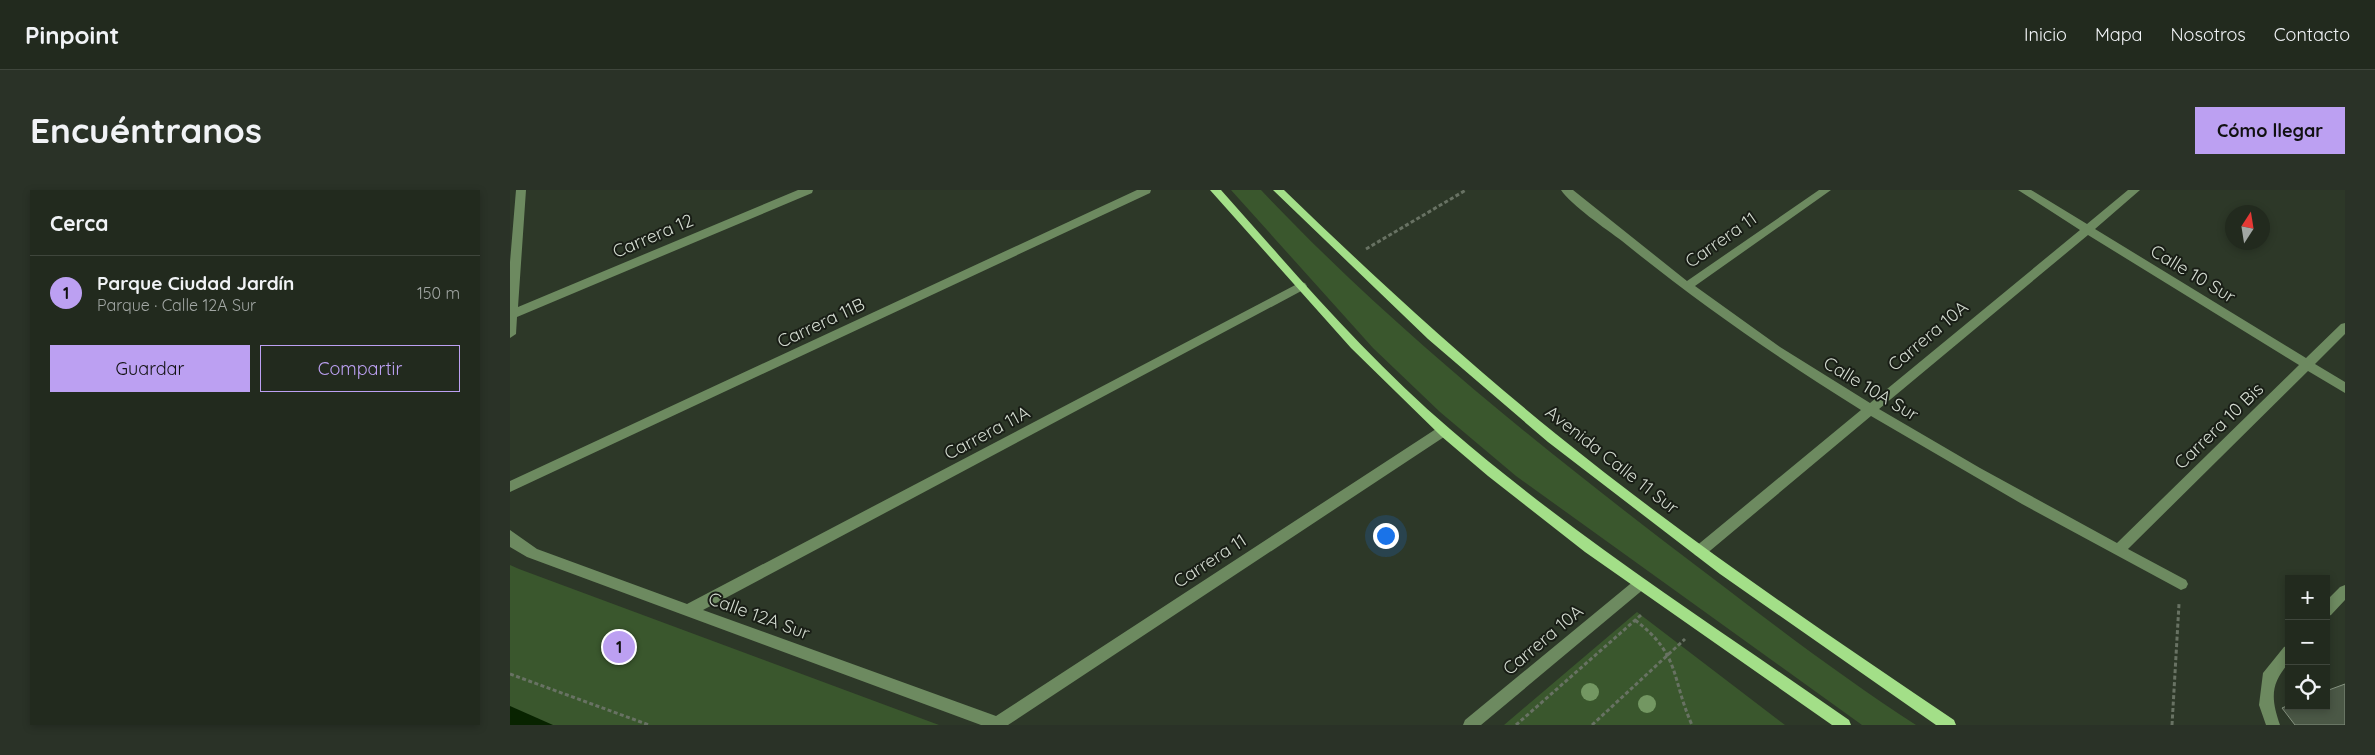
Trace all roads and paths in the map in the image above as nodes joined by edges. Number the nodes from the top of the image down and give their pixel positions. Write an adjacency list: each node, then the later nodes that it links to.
1 (521, 190): 15 (street)
2 (808, 190): 15 (street, Carrera 12)
3 (1146, 190): 22 (street, Carrera 11B)
4 (1215, 190): 13 (main road)
5 (1278, 190): 12 (main road, Avenida Calle 11 Sur)
6 (1466, 190): 12 (path)
7 (1566, 190): 14 (street, Calle 10A Sur)
8 (1826, 190): 14 (street, Carrera 11)
9 (2023, 190): 11 (street, Calle 10 Sur)
10 (2135, 190): 11 (street, Carrera 10A)
11 (2088, 230): 18 (street, Calle 10 Sur); 20 (street, Carrera 10A)
12 (1348, 260): 25 (main road, Avenida Calle 11 Sur)
13 (1301, 286): 21 (main road); 31 (street, Carrera 11A)
14 (1687, 286): 20 (street, Calle 10A Sur)
15 (512, 314): 17 (street)
16 (2345, 327): 18 (street, Carrera 10 Bis)
17 (510, 334)
18 (2307, 364): 19 (street, Calle 10 Sur); 24 (street, Carrera 10 Bis)
19 (2345, 388)
20 (1870, 409): 24 (street, Calle 10A Sur); 25 (street, Carrera 10A)
21 (1443, 430): 26 (main road); 37 (street, Carrera 11)
22 (510, 487)
23 (510, 536): 31 (street, Calle 12A Sur)
24 (2118, 550): 27 (street, Calle 10A Sur)
25 (1700, 551): 44 (main road, Avenida Calle 11 Sur)
26 (1640, 584): 29 (main road); 39 (street, Carrera 10A)
27 (2181, 584): 45 (path)
28 (2345, 591): 30 (street)
29 (1660, 598): 32 (path); 33 (main road)
30 (2330, 607)
31 (689, 610): 37 (street, Calle 12A Sur)
32 (1635, 620): 34 (path); 40 (path)
33 (1700, 625): 34 (path); 43 (main road)
34 (1668, 654): 41 (path); 42 (path)
35 (2285, 656): 46 (street)
36 (510, 674): 38 (path)
37 (999, 724)
38 (648, 725)
39 (1470, 725)
40 (1516, 725)
41 (1592, 725)
42 (1692, 725)
43 (1844, 725)
44 (1949, 725)
45 (2172, 725)
46 (2273, 725)

